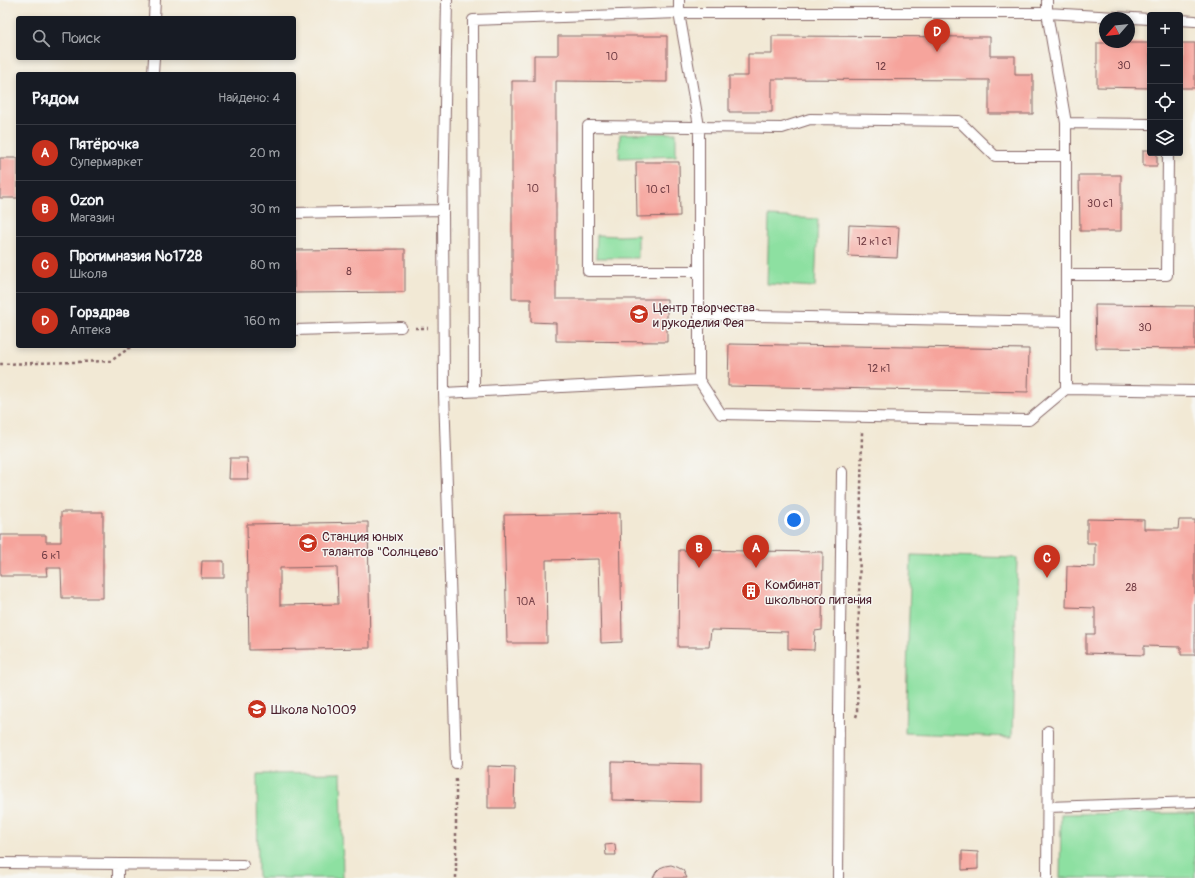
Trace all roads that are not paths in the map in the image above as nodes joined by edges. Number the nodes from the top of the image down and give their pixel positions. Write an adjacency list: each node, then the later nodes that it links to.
1 (155, 0): 7 (lane)
2 (447, 0): 18 (lane)
3 (679, 0): 5 (lane)
4 (1047, 0): 6 (lane)
5 (679, 13): 6 (lane); 15 (lane); 28 (lane)
6 (1046, 13): 8 (lane); 13 (lane)
7 (154, 16)
8 (1147, 18)
9 (1183, 20): 10 (lane)
10 (1195, 21)
11 (154, 60): 12 (lane)
12 (153, 72)
13 (1066, 123): 14 (lane); 16 (lane)
14 (1147, 124)
15 (699, 126): 16 (lane); 20 (lane); 20 (lane)
16 (1066, 156): 21 (lane)
17 (1168, 156): 21 (lane)
18 (443, 210): 19 (lane); 30 (lane)
19 (296, 212)
20 (699, 271): 22 (lane)
21 (1066, 275): 23 (lane)
22 (699, 315): 23 (lane); 26 (lane)
23 (1066, 322): 27 (lane)
24 (401, 327): 25 (lane)
25 (296, 330)
26 (699, 380): 27 (lane); 28 (lane)
27 (1066, 389): 29 (lane)
28 (474, 391): 30 (lane)
29 (1195, 391)
30 (444, 393): 33 (lane)
31 (842, 472): 40 (lane)
32 (1048, 731): 35 (lane)
33 (456, 763)
34 (1195, 802): 35 (lane)
35 (1048, 807): 41 (lane)
36 (0, 863): 37 (lane)
37 (118, 864): 38 (lane); 39 (lane)
38 (243, 865)
39 (118, 878)
40 (838, 878)
41 (1047, 878)

